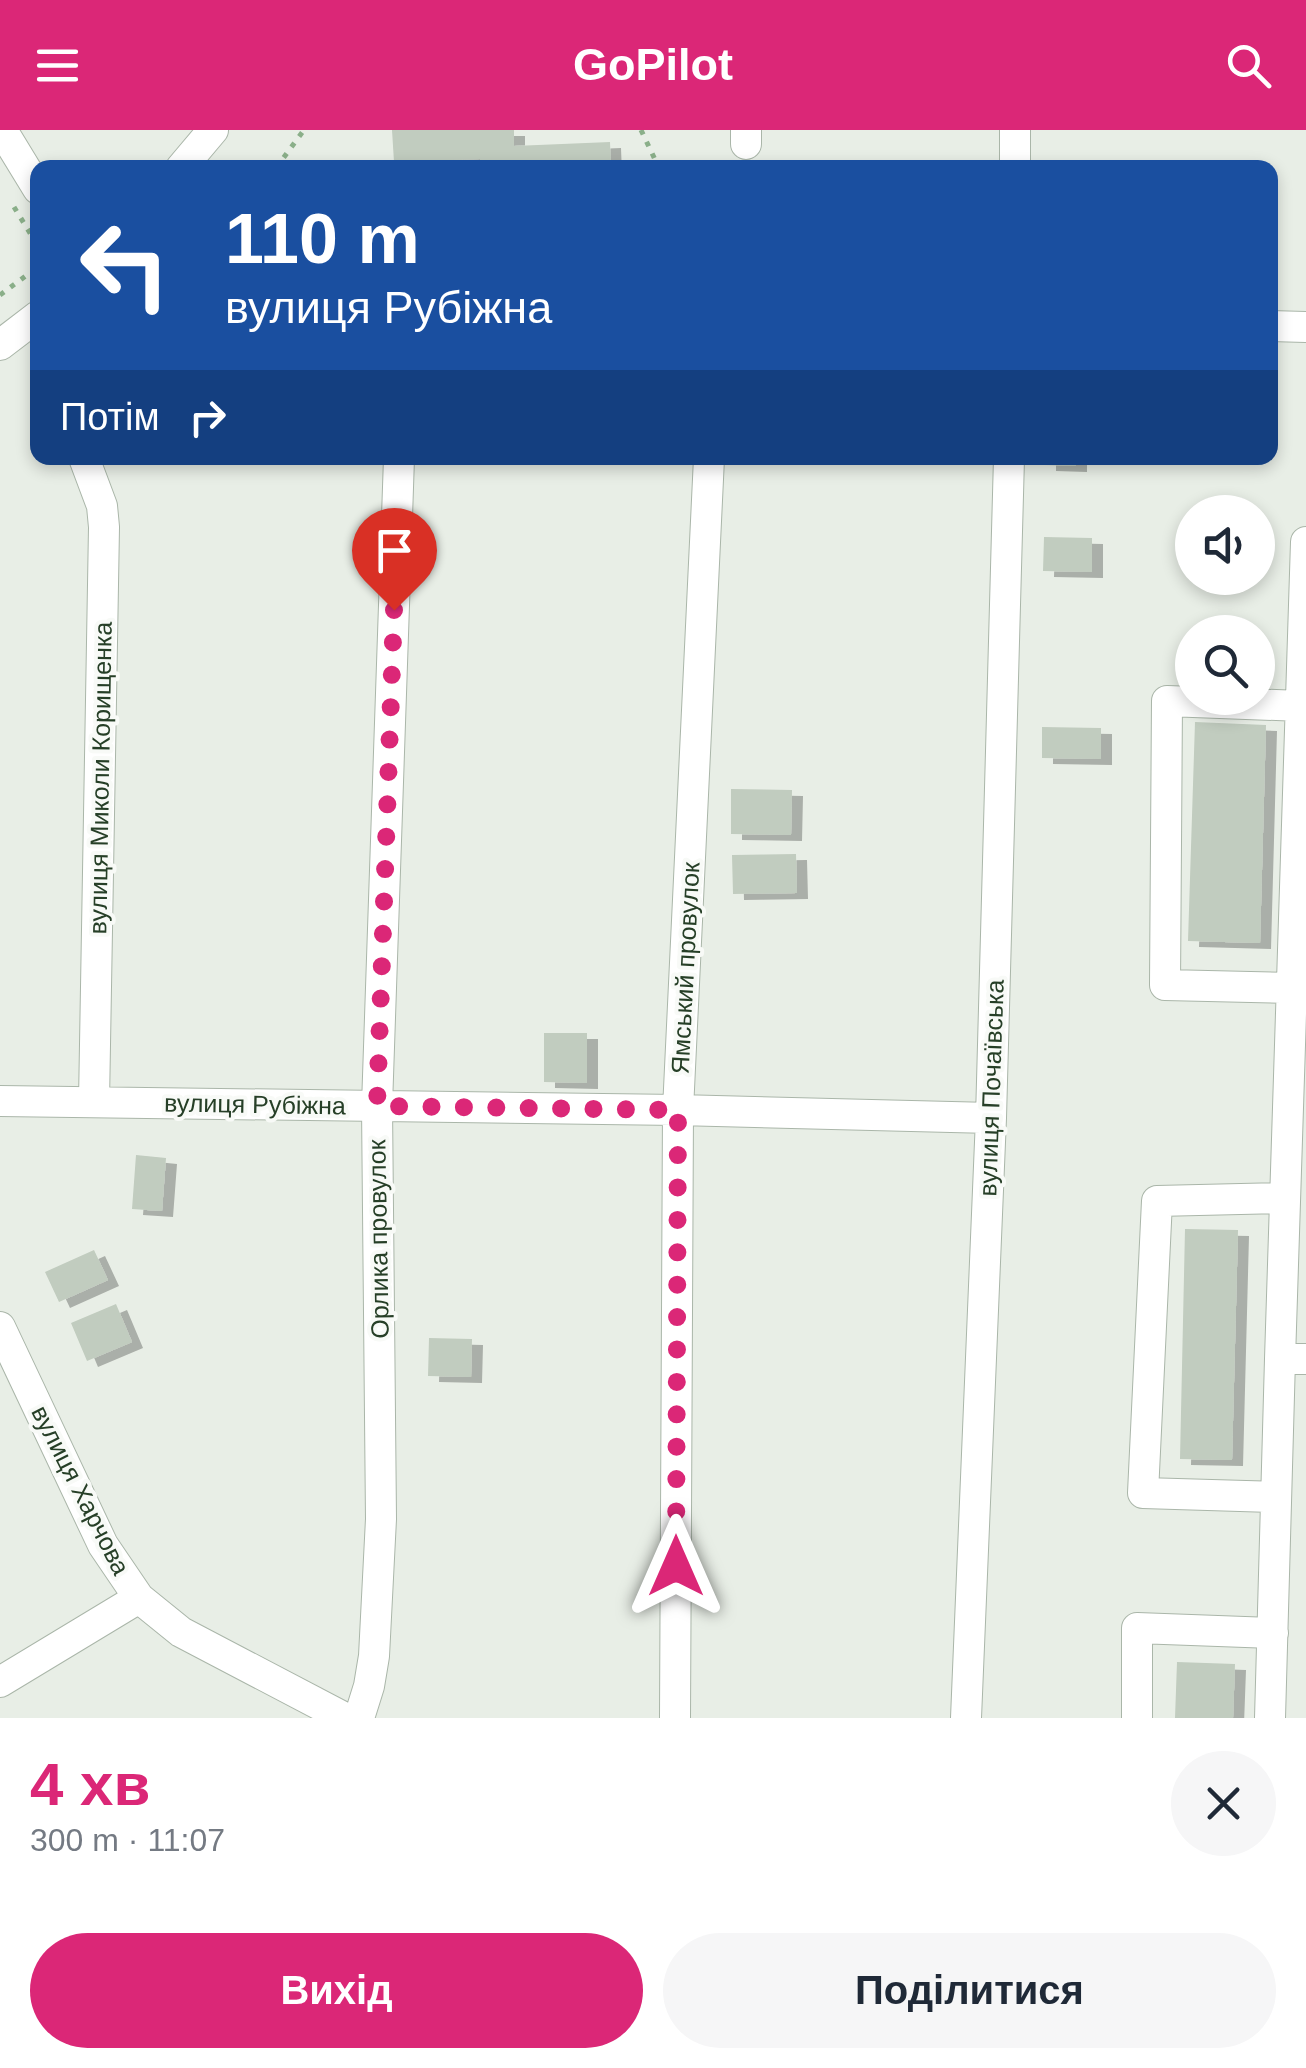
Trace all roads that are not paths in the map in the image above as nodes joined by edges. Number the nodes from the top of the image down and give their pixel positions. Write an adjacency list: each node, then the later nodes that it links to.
1 (2, 130): 6 (street)
2 (213, 130): 4 (street)
3 (1016, 130): 5 (street)
4 (188, 160)
5 (1015, 160)
6 (24, 194)
7 (1278, 326): 8 (street)
8 (1306, 327)
9 (30, 328): 10 (street)
10 (0, 345)
11 (87, 465): 20 (street, вулиця Миколи Корищенка)
12 (399, 465): 21 (street, Орлика провулок)
13 (708, 465): 22 (street, Ямський провулок)
14 (1008, 465): 23 (street, вулиця Почаївська)
15 (1306, 542): 16 (street)
16 (1301, 706): 17 (street); 18 (street)
17 (1301, 827): 18 (street)
18 (1292, 988): 24 (street)
19 (0, 1101): 20 (street, вулиця Рубіжна)
20 (94, 1102): 21 (street, вулиця Рубіжна)
21 (377, 1106): 22 (street, вулиця Рубіжна); 32 (street, Орлика провулок)
22 (678, 1110): 23 (street, вулиця Рубіжна); 33 (street, Ямський провулок)
23 (991, 1118): 34 (street, вулиця Почаївська)
24 (1285, 1198): 26 (street); 27 (street)
25 (0, 1326): 28 (street, вулиця Харчова)
26 (1293, 1359): 27 (street)
27 (1276, 1497): 29 (street)
28 (139, 1598): 30 (street); 31 (street, вулиця Харчова)
29 (1273, 1633): 35 (street); 36 (street)
30 (0, 1682)
31 (344, 1718)
32 (358, 1718)
33 (675, 1718)
34 (966, 1718)
35 (1138, 1718)
36 (1270, 1718)

